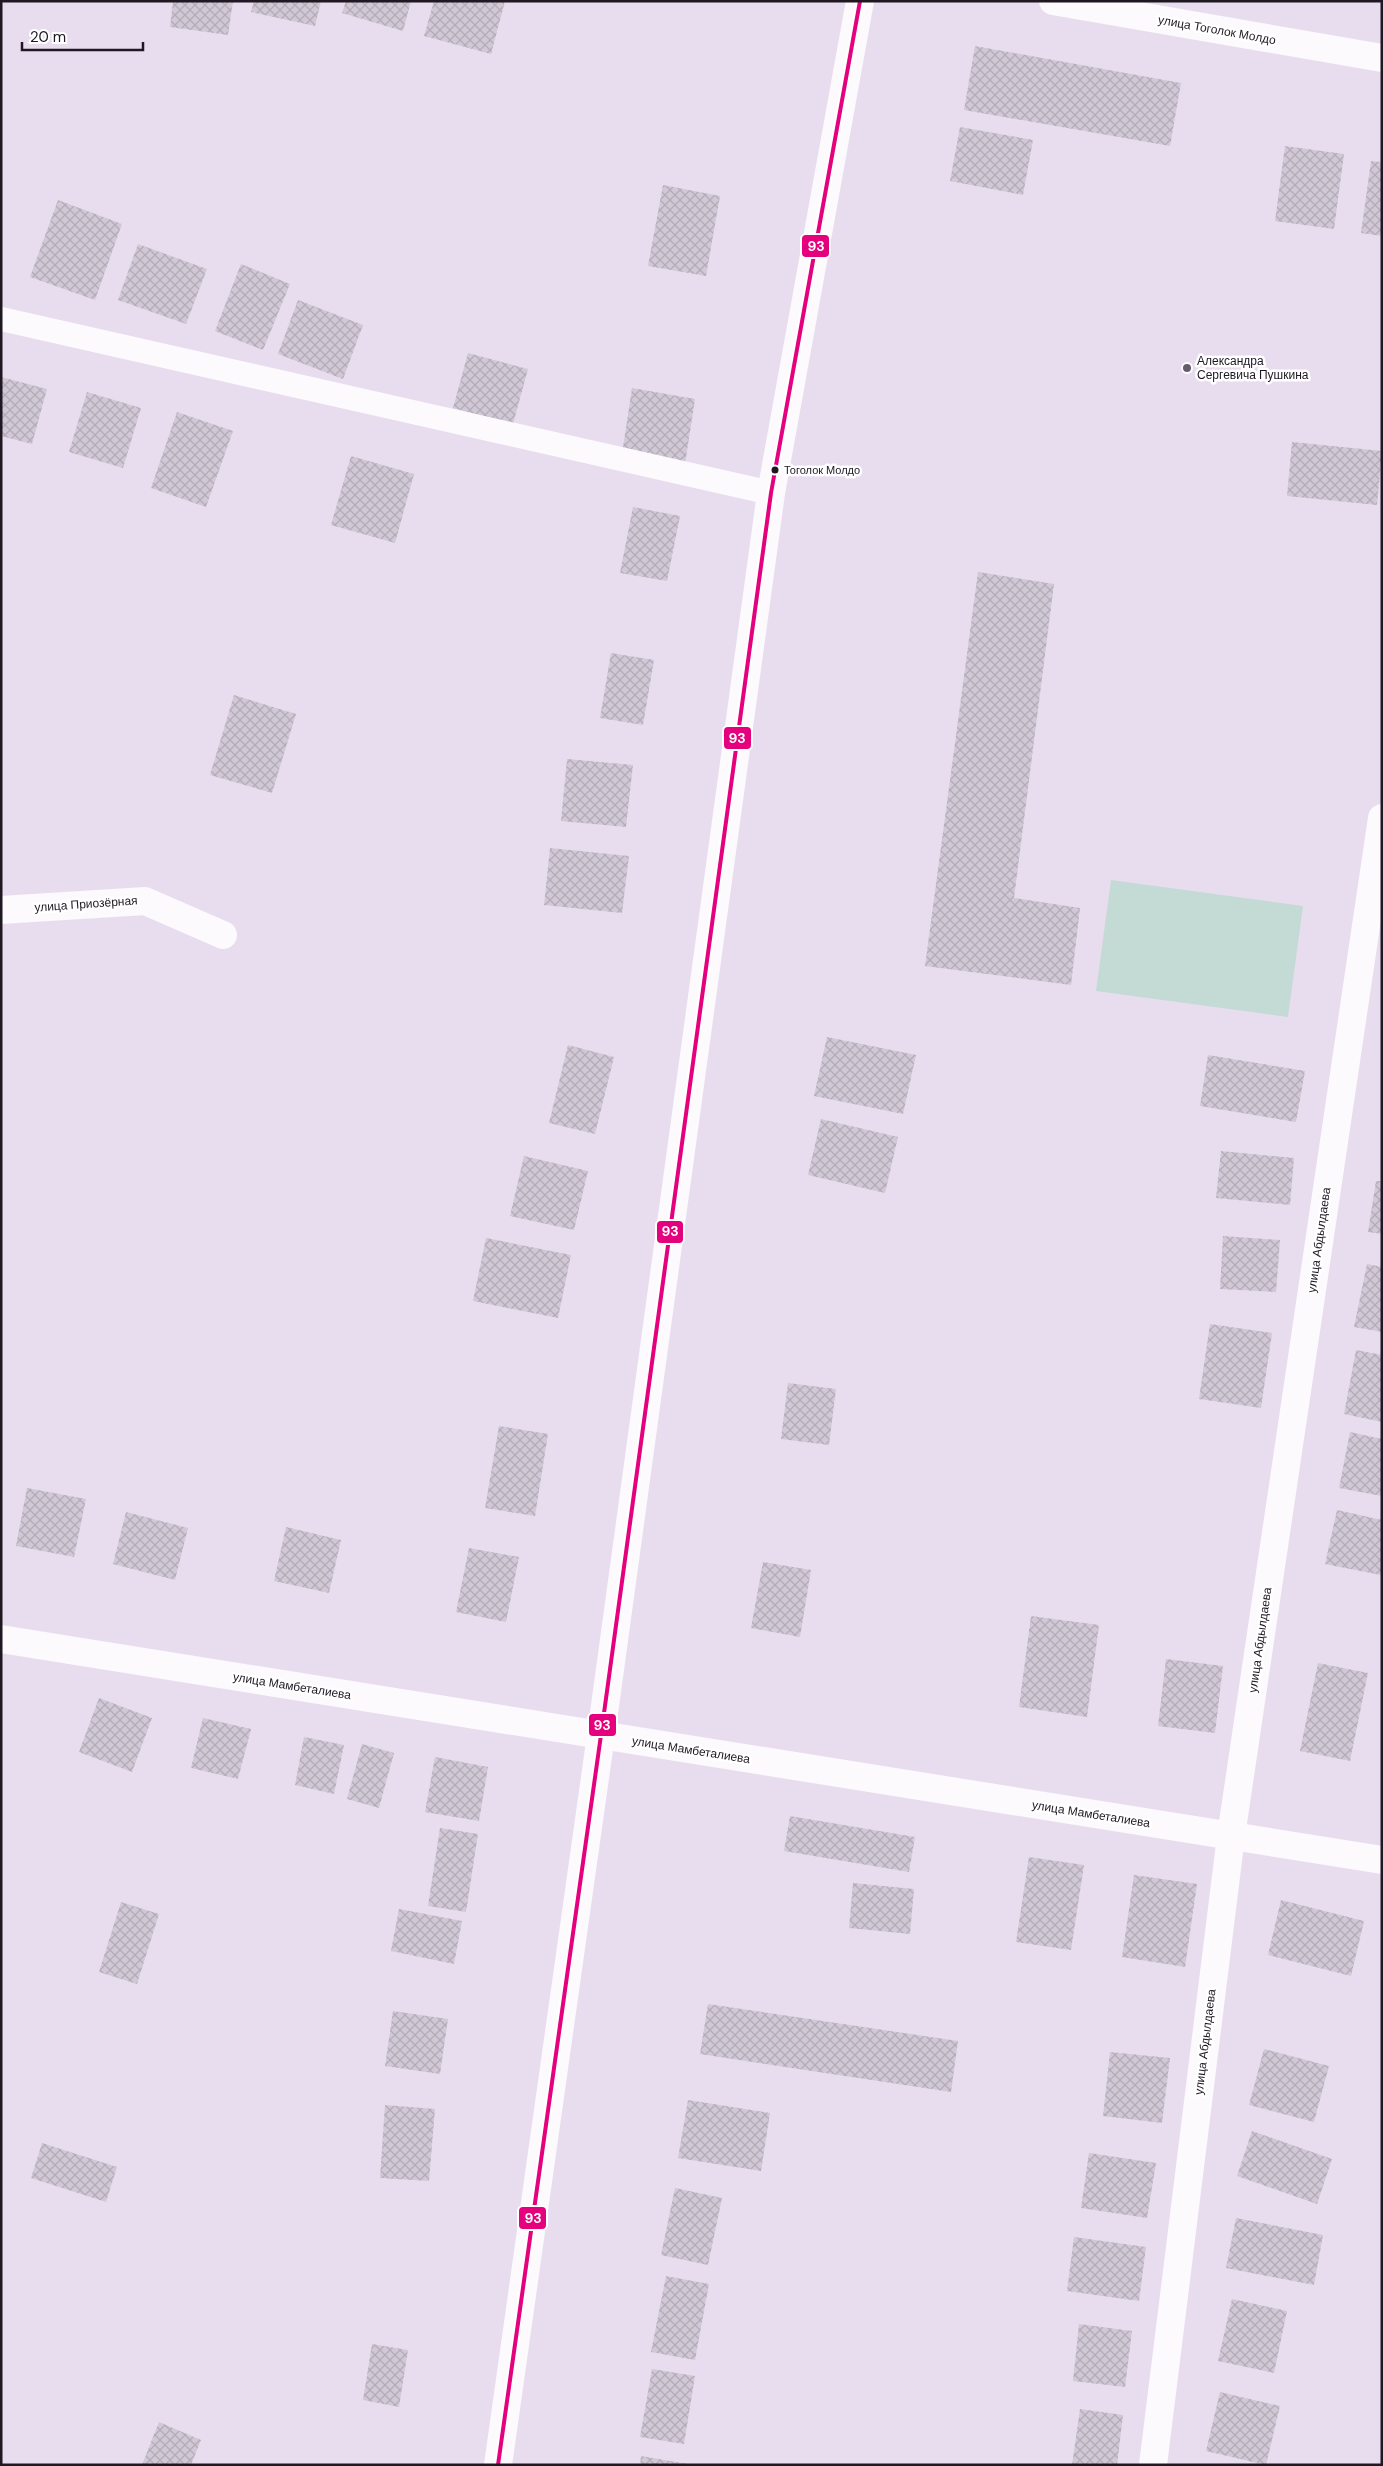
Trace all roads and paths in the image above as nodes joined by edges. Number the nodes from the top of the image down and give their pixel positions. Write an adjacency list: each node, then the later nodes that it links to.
1 (860, 1): 5 (main road)
2 (1053, 1): 3 (main road, улица Тоголок Молдо)
3 (1382, 58)
4 (1, 319): 5 (lane)
5 (771, 494): 10 (main road)
6 (1382, 818): 11 (main road, улица Абдылдаева)
7 (1, 910): 8 (main road, улица Приозёрная)
8 (222, 935)
9 (1, 1639): 10 (main road, улица Мамбеталиева)
10 (601, 1735): 11 (main road, улица Мамбеталиева); 13 (main road)
11 (1231, 1836): 12 (main road, улица Мамбеталиева); 14 (main road, улица Абдылдаева)
12 (1382, 1860)
13 (498, 2465)
14 (1153, 2465)

